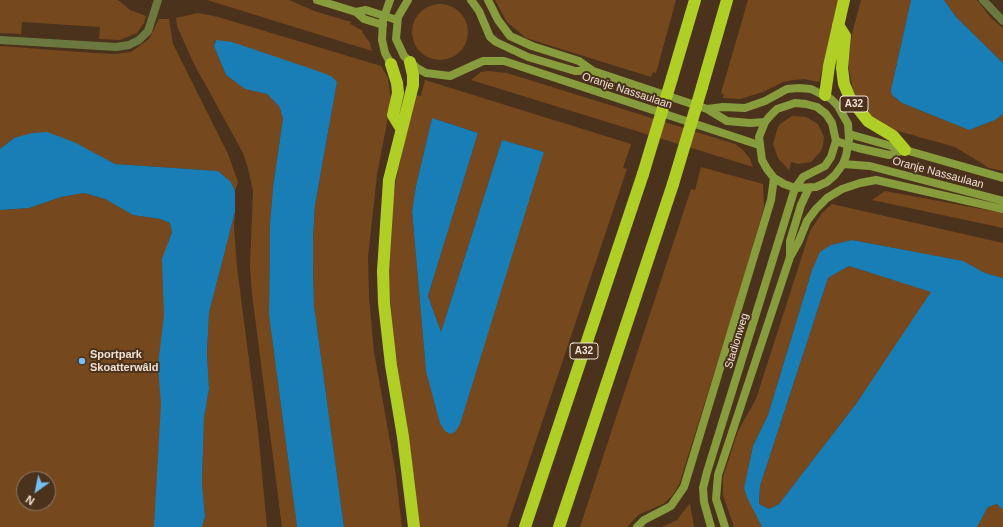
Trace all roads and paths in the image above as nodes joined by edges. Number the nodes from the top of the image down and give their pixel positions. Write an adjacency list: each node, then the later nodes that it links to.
1 (158, 0): 17 (street)
2 (317, 0): 11 (main road)
3 (390, 0): 12 (main road)
4 (408, 0): 13 (main road)
5 (471, 0): 20 (main road, Oranje Nassaulaan)
6 (488, 0): 20 (main road, Oranje Nassaulaan)
7 (695, 0): 39 (highway, A32, bridge)
8 (726, 0): 40 (highway, A32, bridge)
9 (844, 0): 16 (highway, A32)
10 (983, 0): 14 (street)
11 (356, 12): 12 (main road); 15 (main road)
12 (384, 15): 13 (main road); 15 (main road)
13 (397, 20): 18 (main road)
14 (1003, 21)
15 (383, 25): 19 (main road)
16 (838, 25): 21 (highway, A32); 29 (highway, A32)
17 (0, 40)
18 (410, 62): 24 (highway); 27 (main road, Oranje Nassaulaan)
19 (391, 64): 24 (highway)
20 (593, 71): 22 (main road, Oranje Nassaulaan)
21 (825, 95): 22 (main road, Oranje Nassaulaan); 25 (main road)
22 (707, 109): 23 (main road, Oranje Nassaulaan)
23 (765, 122): 26 (main road); 27 (main road)
24 (401, 128): 38 (highway)
25 (849, 134): 28 (main road); 29 (main road, Oranje Nassaulaan)
26 (836, 141): 28 (main road, Oranje Nassaulaan); 33 (main road)
27 (759, 144): 31 (main road)
28 (848, 145): 29 (main road, Oranje Nassaulaan); 30 (main road)
29 (905, 150): 32 (main road, Oranje Nassaulaan)
30 (843, 164): 34 (main road); 35 (main road, Oranje Nassaulaan)
31 (774, 178): 33 (main road); 41 (main road, Stadionweg)
32 (1003, 178)
33 (795, 188): 34 (main road); 42 (main road, Stadionweg)
34 (810, 188): 37 (main road)
35 (1003, 201)
36 (1003, 209): 37 (main road)
37 (790, 257): 43 (main road)
38 (414, 527)
39 (525, 527)
40 (559, 527)
41 (637, 527)
42 (711, 527)
43 (725, 527)

